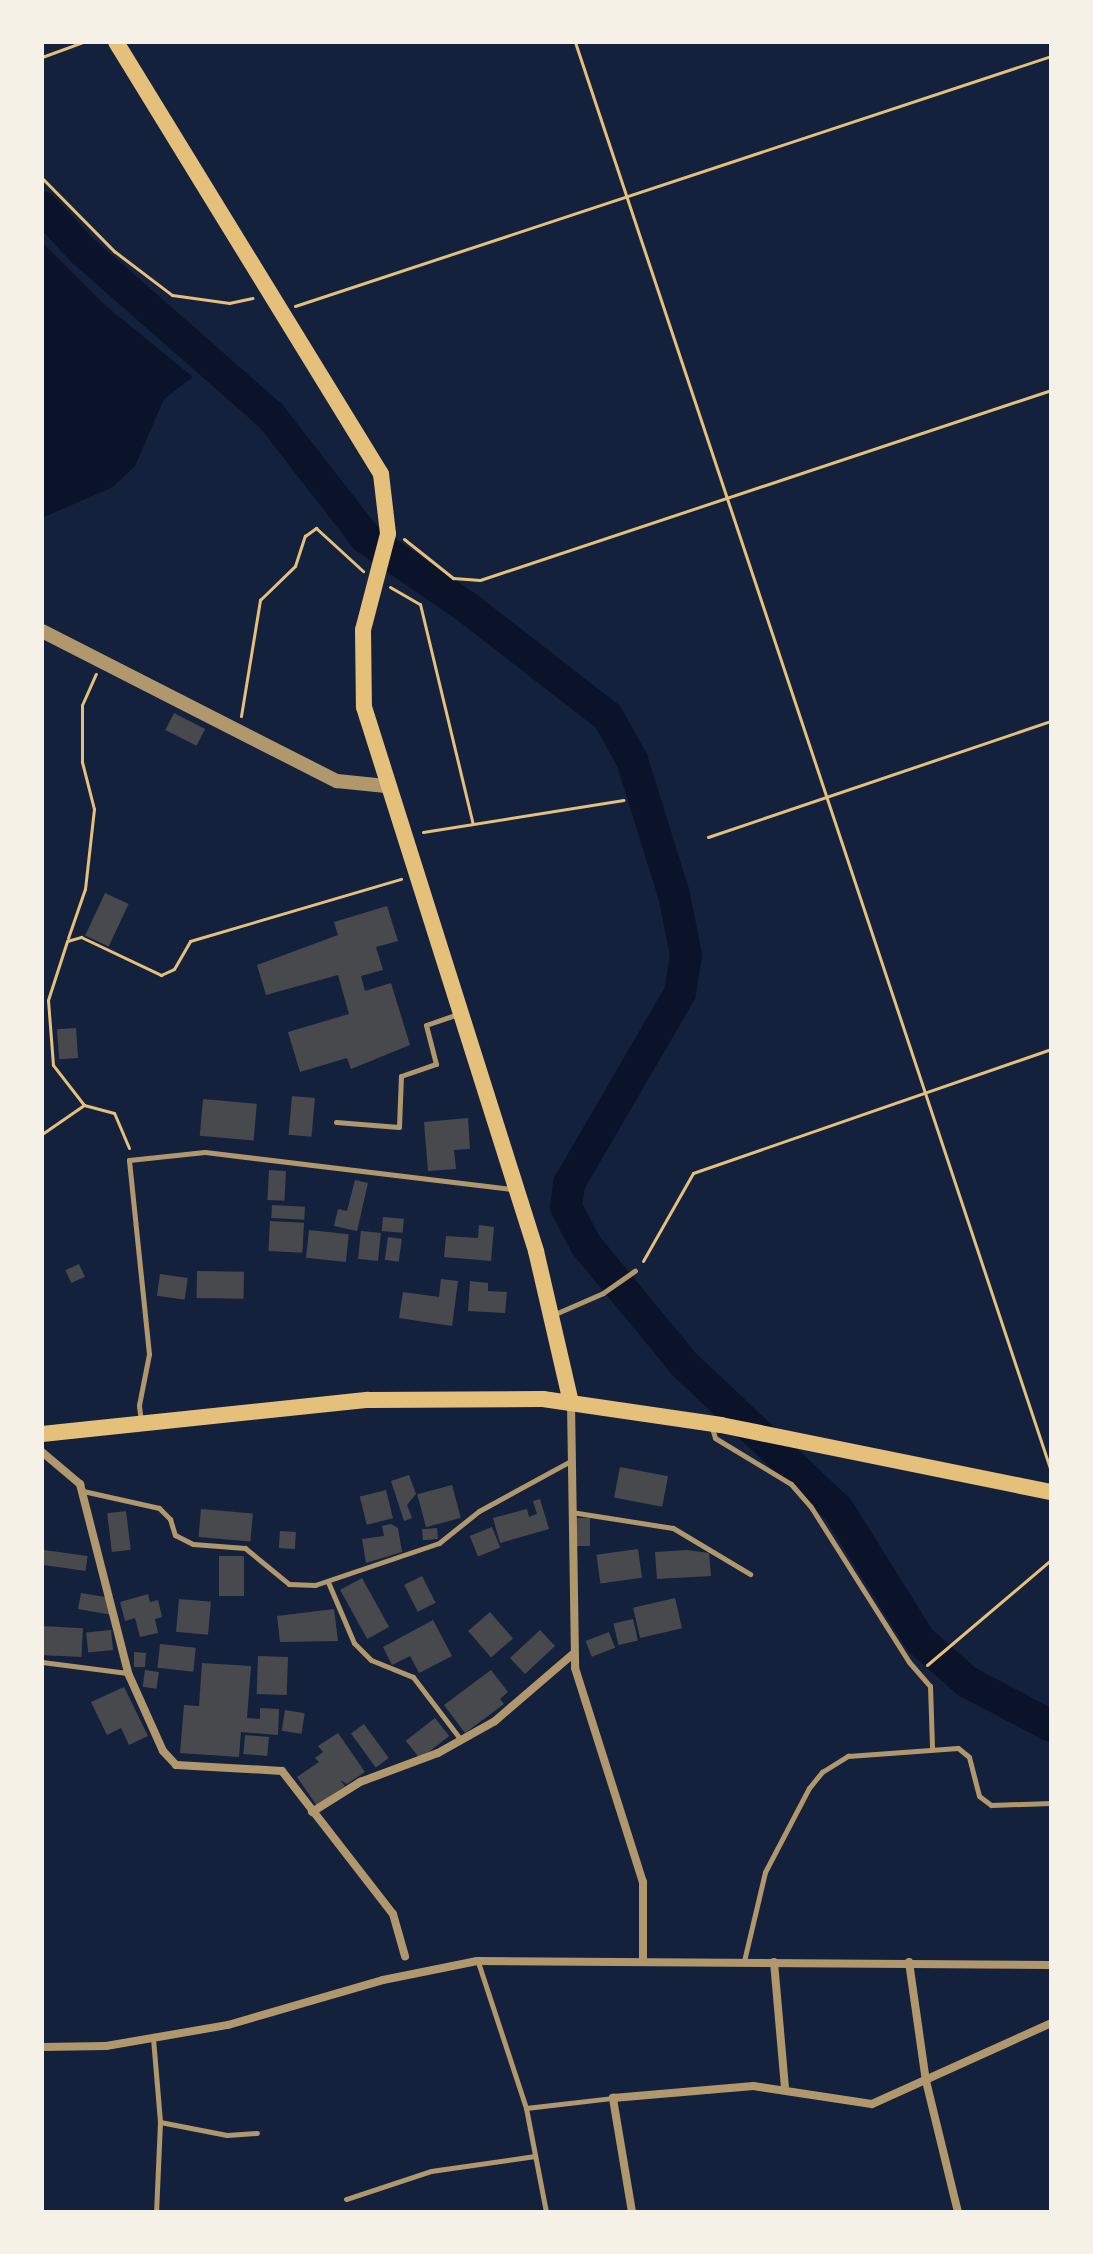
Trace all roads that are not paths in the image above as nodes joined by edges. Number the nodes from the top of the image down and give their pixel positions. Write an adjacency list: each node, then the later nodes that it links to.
1 (116, 42): 3 (main road)
2 (42, 631): 3 (street)
3 (386, 786): 4 (main road)
4 (460, 1013): 5 (lane); 6 (main road)
5 (336, 1122)
6 (516, 1189): 8 (main road); 10 (lane)
7 (635, 1271): 8 (lane)
8 (554, 1314): 9 (main road)
9 (571, 1403): 10 (main road); 11 (main road); 14 (street)
10 (141, 1422): 12 (main road)
11 (716, 1425): 16 (main road); 24 (lane)
12 (42, 1434)
13 (42, 1452): 15 (street)
14 (569, 1462): 17 (street); 19 (lane)
15 (83, 1491): 19 (lane); 22 (street)
16 (1051, 1492)
17 (570, 1512): 18 (lane); 20 (street)
18 (750, 1574)
19 (328, 1582): 23 (lane)
20 (574, 1653): 23 (street); 29 (street)
21 (42, 1662): 22 (lane)
22 (128, 1673): 26 (street)
23 (461, 1740): 26 (street)
24 (932, 1747): 25 (lane); 30 (lane)
25 (1051, 1803)
26 (312, 1812): 27 (street)
27 (405, 1956)
28 (477, 1961): 29 (street); 35 (street); 40 (lane)
29 (643, 1961): 30 (street)
30 (744, 1961): 31 (street)
31 (774, 1962): 32 (street); 38 (street)
32 (909, 1962): 33 (street); 37 (street)
33 (1051, 1965)
34 (1051, 2023): 37 (street)
35 (153, 2038): 36 (street); 41 (lane)
36 (42, 2047)
37 (926, 2081): 38 (street); 48 (street)
38 (785, 2087): 39 (street)
39 (613, 2098): 40 (lane); 47 (street)
40 (526, 2108): 43 (lane)
41 (160, 2122): 42 (lane); 45 (lane)
42 (257, 2133)
43 (535, 2156): 44 (lane); 46 (lane)
44 (346, 2199)
45 (156, 2212)
46 (546, 2212)
47 (632, 2212)
48 (958, 2212)

